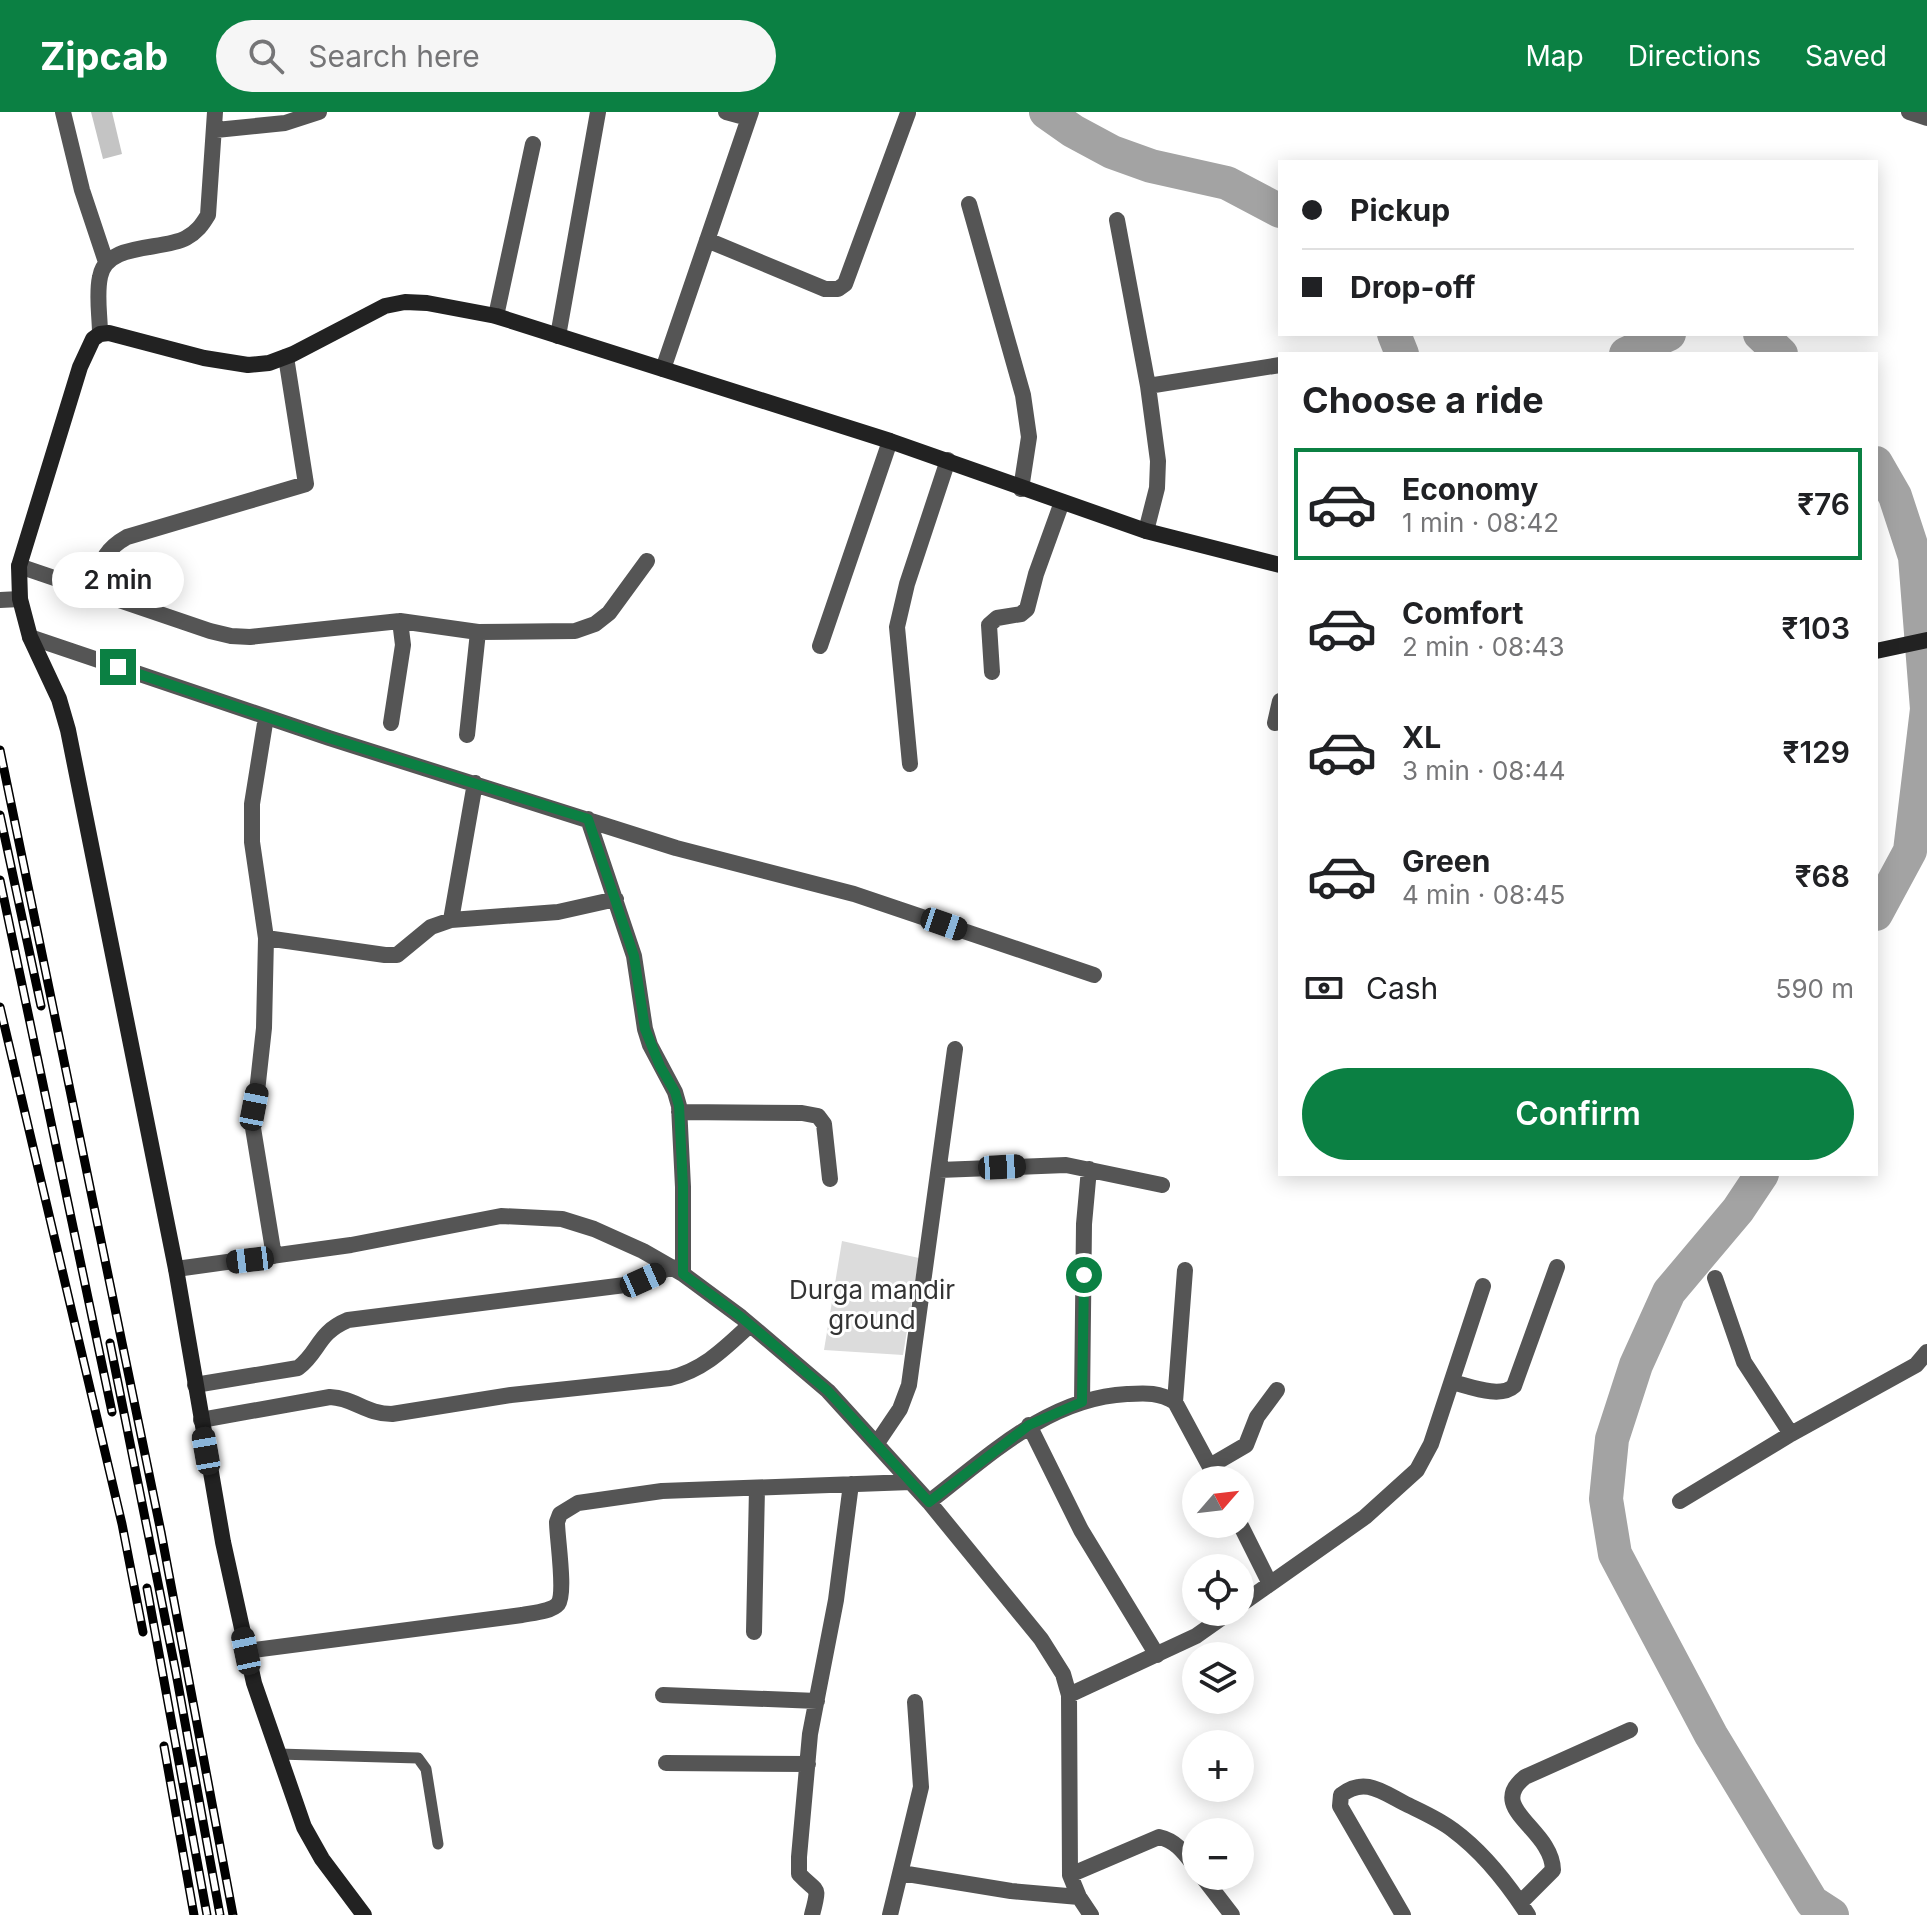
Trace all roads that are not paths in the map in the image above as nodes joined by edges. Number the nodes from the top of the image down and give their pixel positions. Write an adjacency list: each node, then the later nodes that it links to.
1 (63, 112): 15 (street)
2 (215, 112): 10 (street)
3 (319, 112): 10 (street)
4 (598, 112): 18 (street)
5 (726, 112): 8 (street)
6 (1909, 112): 9 (street)
7 (908, 113): 14 (street)
8 (750, 115): 14 (street)
9 (1927, 118)
10 (216, 130): 15 (street)
11 (533, 144): 16 (street)
12 (969, 204): 25 (street)
13 (1117, 220): 22 (street)
14 (707, 240): 21 (street)
15 (106, 262): 17 (street)
16 (496, 316): 18 (street); 19 (street)
17 (100, 334): 19 (street); 30 (street)
18 (558, 336): 21 (street)
19 (286, 357): 31 (street)
20 (1278, 365): 22 (street)
21 (663, 369): 23 (street)
22 (1148, 386): 27 (street)
23 (890, 441): 24 (street); 38 (street)
24 (948, 460): 25 (street); 46 (street)
25 (1021, 489): 26 (street)
26 (1062, 502): 27 (street); 40 (street)
27 (1146, 531): 29 (street)
28 (647, 561): 35 (street)
29 (1278, 564)
30 (19, 566): 31 (street); 32 (street)
31 (91, 590): 34 (street)
32 (20, 599): 33 (street); 36 (street)
33 (0, 600)
34 (400, 621): 35 (street); 43 (street)
35 (478, 632): 45 (street)
36 (30, 637): 42 (street); 61 (street)
37 (1927, 640): 39 (street)
38 (820, 646)
39 (1878, 651)
40 (992, 672)
41 (1278, 710): 44 (street)
42 (266, 717): 47 (street); 51 (street)
43 (391, 723)
44 (1275, 723)
45 (467, 735)
46 (910, 764)
47 (475, 783): 48 (street); 50 (street)
48 (588, 819): 49 (street); 52 (street)
49 (616, 899): 50 (street); 54 (street)
50 (451, 920): 51 (street)
51 (266, 938): 59 (street)
52 (1094, 975)
53 (955, 1049): 56 (street)
54 (679, 1112): 57 (street); 63 (street)
55 (1089, 1169): 56 (street); 58 (street); 71 (street)
56 (939, 1170): 76 (street)
57 (830, 1179)
58 (1162, 1185)
59 (274, 1256): 61 (street); 63 (street)
60 (1557, 1267): 68 (street)
61 (176, 1269): 69 (street)
62 (1185, 1270): 72 (street)
63 (678, 1271): 66 (street); 69 (street)
64 (1715, 1278): 75 (street)
65 (1483, 1286): 68 (street)
66 (750, 1325): 73 (street); 76 (street)
67 (1927, 1352): 75 (street)
68 (1452, 1382): 85 (street)
69 (195, 1385): 73 (street)
70 (1277, 1390): 78 (street)
71 (1082, 1402): 72 (street); 74 (street)
72 (1175, 1402): 77 (street)
73 (201, 1420): 89 (street)
74 (1029, 1425): 83 (street); 90 (street)
75 (1791, 1434): 82 (street)
76 (877, 1443): 79 (street)
77 (1210, 1466)
78 (1222, 1466)
79 (911, 1482): 80 (street); 83 (street)
80 (851, 1484): 81 (street); 93 (street)
81 (757, 1488): 88 (street); 89 (street)
82 (1680, 1501)
83 (929, 1502): 92 (street)
84 (1247, 1538): 85 (street)
85 (1270, 1584): 86 (street)
86 (1254, 1595)
87 (1210, 1626): 90 (street)
88 (754, 1632)
89 (246, 1651): 96 (street)
90 (1157, 1655): 92 (street)
91 (663, 1695): 93 (street)
92 (1069, 1695): 102 (street)
93 (817, 1701): 98 (street)
94 (915, 1702): 101 (street)
95 (1630, 1730): 105 (street)
96 (278, 1754): 99 (lane); 106 (street)
97 (666, 1763): 98 (street)
98 (808, 1764): 107 (street)
99 (438, 1844)
100 (1182, 1850): 102 (street)
101 (901, 1873): 104 (street); 108 (street)
102 (1070, 1875): 104 (street)
103 (1213, 1890): 110 (street)
104 (1079, 1897): 109 (street)
105 (1524, 1909): 111 (street)
106 (364, 1915)
107 (812, 1915)
108 (890, 1915)
109 (1091, 1915)
110 (1232, 1915)
111 (1403, 1915)

